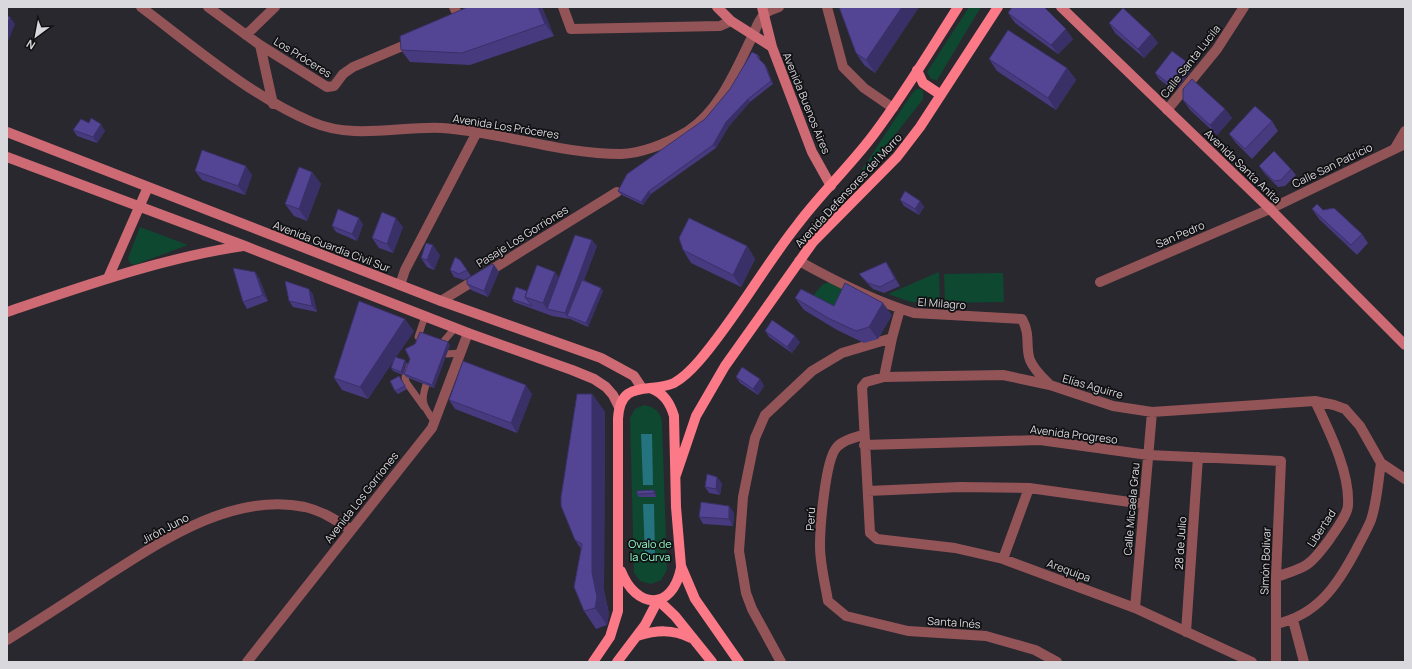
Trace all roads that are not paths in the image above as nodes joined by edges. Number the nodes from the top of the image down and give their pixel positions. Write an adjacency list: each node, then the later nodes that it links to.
1 (141, 7): 23 (street, Avenida Los Próceres)
2 (208, 7): 16 (street, Los Próceres)
3 (275, 7): 16 (street)
4 (454, 7): 15 (street)
5 (563, 7): 14 (street)
6 (717, 7): 14 (main road, Avenida Buenos Aires)
7 (779, 7): 13 (street)
8 (827, 7): 24 (street)
9 (958, 7): 21 (main road, Avenida Defensores del Morro)
10 (998, 7): 22 (main road, Avenida Defensores del Morro)
11 (1061, 7): 25 (main road, Avenida Santa Anita)
12 (1244, 7): 25 (street, Calle Santa Lucila)
13 (762, 11): 17 (street, Avenida Los Próceres); 20 (main road)
14 (731, 21): 17 (main road, Avenida Buenos Aires)
15 (461, 22)
16 (246, 35): 19 (street, Los Próceres)
17 (753, 36): 20 (main road, Avenida Buenos Aires); 28 (street, Avenida Los Próceres)
18 (420, 39): 19 (street, Los Próceres)
19 (260, 45): 23 (street)
20 (772, 47): 31 (main road, Avenida Buenos Aires)
21 (917, 70): 22 (main road); 24 (main road, Avenida Defensores del Morro)
22 (941, 95): 37 (main road, Avenida Defensores del Morro)
23 (273, 104): 28 (street, Avenida Los Próceres)
24 (893, 108): 31 (main road, Avenida Defensores del Morro)
25 (1167, 110): 35 (main road, Avenida Santa Anita)
26 (1405, 131): 29 (street)
27 (7, 132): 32 (main road, Avenida Guardia Civil Sur)
28 (476, 132): 40 (street)
29 (1400, 146): 35 (street, Calle San Patricio)
30 (7, 157): 34 (main road)
31 (831, 186): 57 (main road, Avenida Defensores del Morro)
32 (148, 187): 34 (main road); 40 (main road, Avenida Guardia Civil Sur)
33 (617, 192): 41 (street, Pasaje Los Gorriones)
34 (139, 206): 36 (main road); 38 (main road)
35 (1270, 208): 39 (street, San Pedro); 50 (main road, Avenida Santa Anita)
36 (244, 246): 38 (main road); 44 (main road)
37 (799, 262): 42 (street, El Milagro); 68 (main road, Avenida Defensores del Morro)
38 (108, 278): 43 (main road)
39 (1100, 282)
40 (400, 285): 41 (main road, Avenida Guardia Civil Sur)
41 (441, 301): 57 (main road, Avenida Guardia Civil Sur)
42 (900, 309): 47 (street); 56 (street, El Milagro)
43 (7, 312)
44 (425, 316): 45 (main road); 48 (lane)
45 (455, 328): 46 (main road); 49 (lane)
46 (468, 332): 51 (street, Avenida Los Gorriones); 59 (main road)
47 (892, 338): 54 (street); 92 (street)
48 (418, 340)
49 (443, 342)
50 (1405, 345)
51 (460, 353): 52 (lane); 62 (street, Avenida Los Gorriones)
52 (447, 354)
53 (411, 360): 60 (lane)
54 (884, 377): 56 (street, Elías Aguirre); 63 (street, Elías Aguirre)
55 (426, 385): 60 (lane)
56 (1050, 385): 61 (street, Elías Aguirre)
57 (646, 388): 59 (main road, Avenida Defensores del Morro); 68 (main road, Avenida Defensores del Morro)
58 (1315, 401): 61 (street, Elías Aguirre); 67 (street, Elías Aguirre); 77 (street, Libertad)
59 (618, 407): 75 (main road)
60 (424, 408): 62 (lane)
61 (1152, 412): 64 (street, Calle Micaela Grau)
62 (434, 421): 73 (street, Avenida Los Gorriones)
63 (864, 440): 64 (street, Avenida Progreso); 71 (street); 80 (street, Perú)
64 (1148, 455): 65 (street, Avenida Progreso); 72 (street, Calle Micaela Grau)
65 (1198, 456): 66 (street, Avenida Progreso); 83 (street, 28 de Julio)
66 (1281, 461): 77 (street, Simón Bolívar)
67 (1380, 463): 69 (street); 81 (street)
68 (676, 475): 76 (main road, Avenida Defensores del Morro)
69 (1405, 479)
70 (1029, 488): 71 (street); 72 (street); 74 (street)
71 (868, 491): 74 (street, Arequipa)
72 (1144, 504): 79 (street, Calle Micaela Grau)
73 (351, 530): 86 (street, Jirón Juno); 87 (street, Avenida Los Gorriones)
74 (1003, 559): 79 (street, Arequipa)
75 (619, 566): 78 (main road); 88 (main road)
76 (681, 566): 78 (main road, Avenida Defensores del Morro); 91 (main road, Avenida Defensores del Morro)
77 (1276, 577): 82 (street, Simón Bolívar)
78 (658, 600): 84 (main road); 85 (main road)
79 (1135, 608): 83 (street, Arequipa)
80 (846, 616): 93 (street, Santa Inés)
81 (1293, 620): 82 (street); 96 (street)
82 (1276, 624): 95 (street, Simón Bolívar)
83 (1186, 632): 94 (street, Arequipa)
84 (637, 636): 85 (main road); 89 (main road)
85 (693, 638): 90 (main road)
86 (7, 640)
87 (247, 662)
88 (593, 662)
89 (617, 662)
90 (712, 662)
91 (739, 662)
92 (781, 662)
93 (1057, 662)
94 (1252, 662)
95 (1276, 662)
96 (1304, 662)

